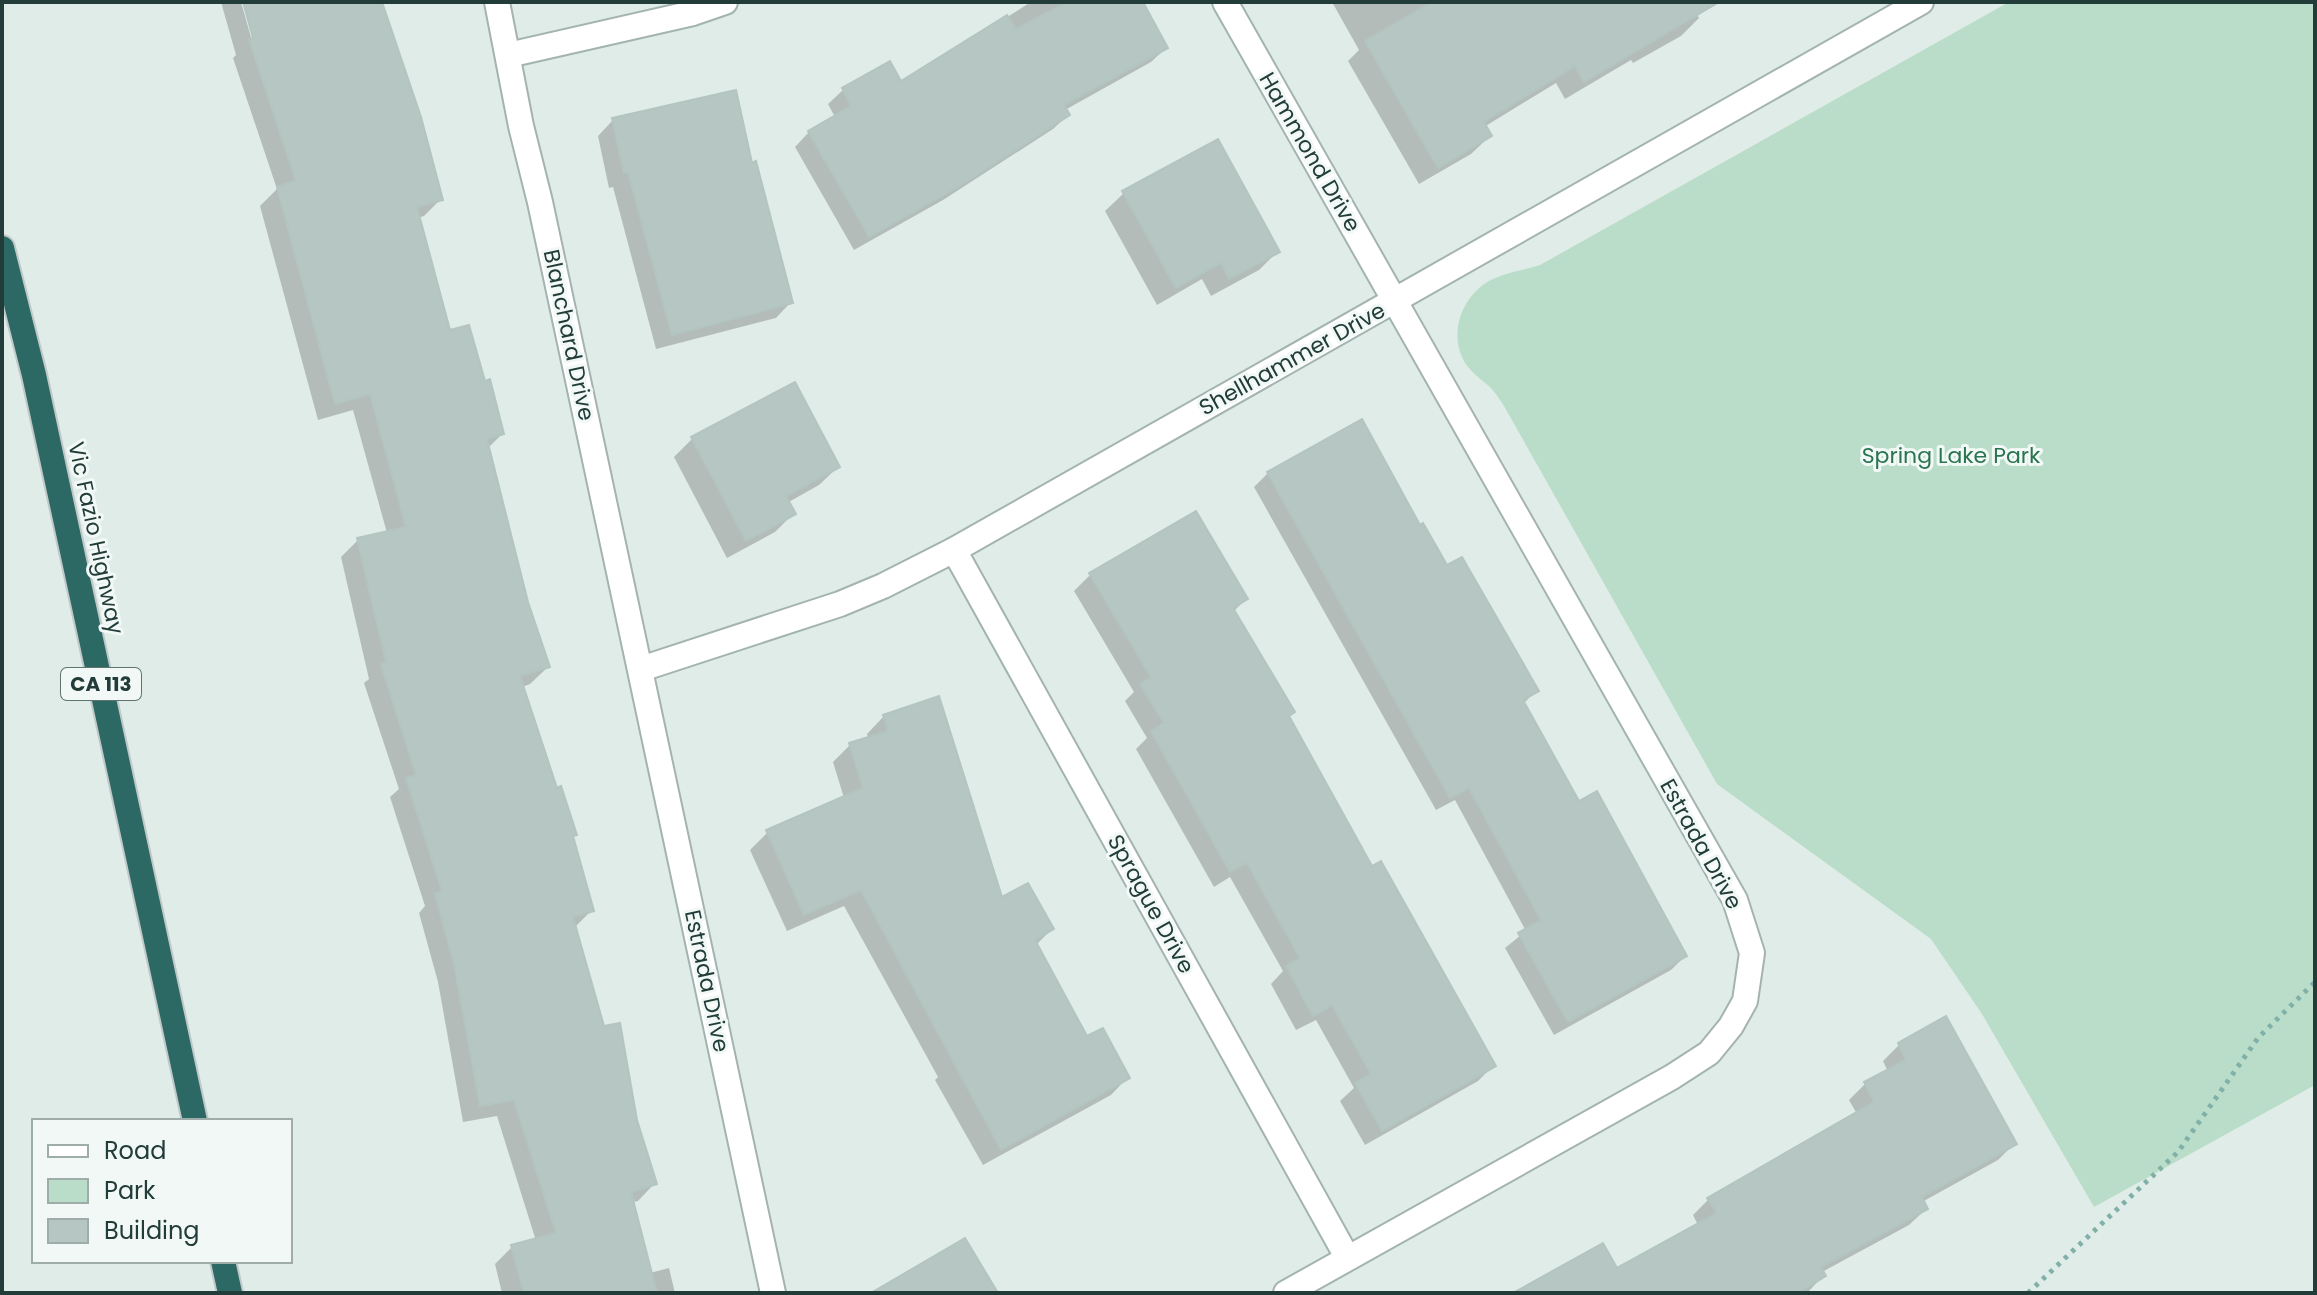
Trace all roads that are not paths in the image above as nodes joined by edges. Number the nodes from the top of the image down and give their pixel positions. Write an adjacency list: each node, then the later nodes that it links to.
1 (497, 2): 5 (street, Blanchard Drive)
2 (725, 2): 5 (street)
3 (1225, 2): 7 (street, Hammond Drive)
4 (1921, 2): 7 (street, Shellhammer Drive)
5 (508, 55): 9 (street, Blanchard Drive)
6 (2, 248): 10 (highway, Vic Fazio Highway / CA 113)
7 (1394, 301): 8 (street, Shellhammer Drive); 11 (street, Estrada Drive)
8 (954, 550): 9 (street, Shellhammer Drive); 11 (street, Sprague Drive)
9 (641, 669): 14 (street, Estrada Drive)
10 (195, 1119)
11 (1347, 1257): 15 (street, Estrada Drive)
12 (223, 1263): 13 (highway)
13 (230, 1293)
14 (773, 1293)
15 (1286, 1293)

